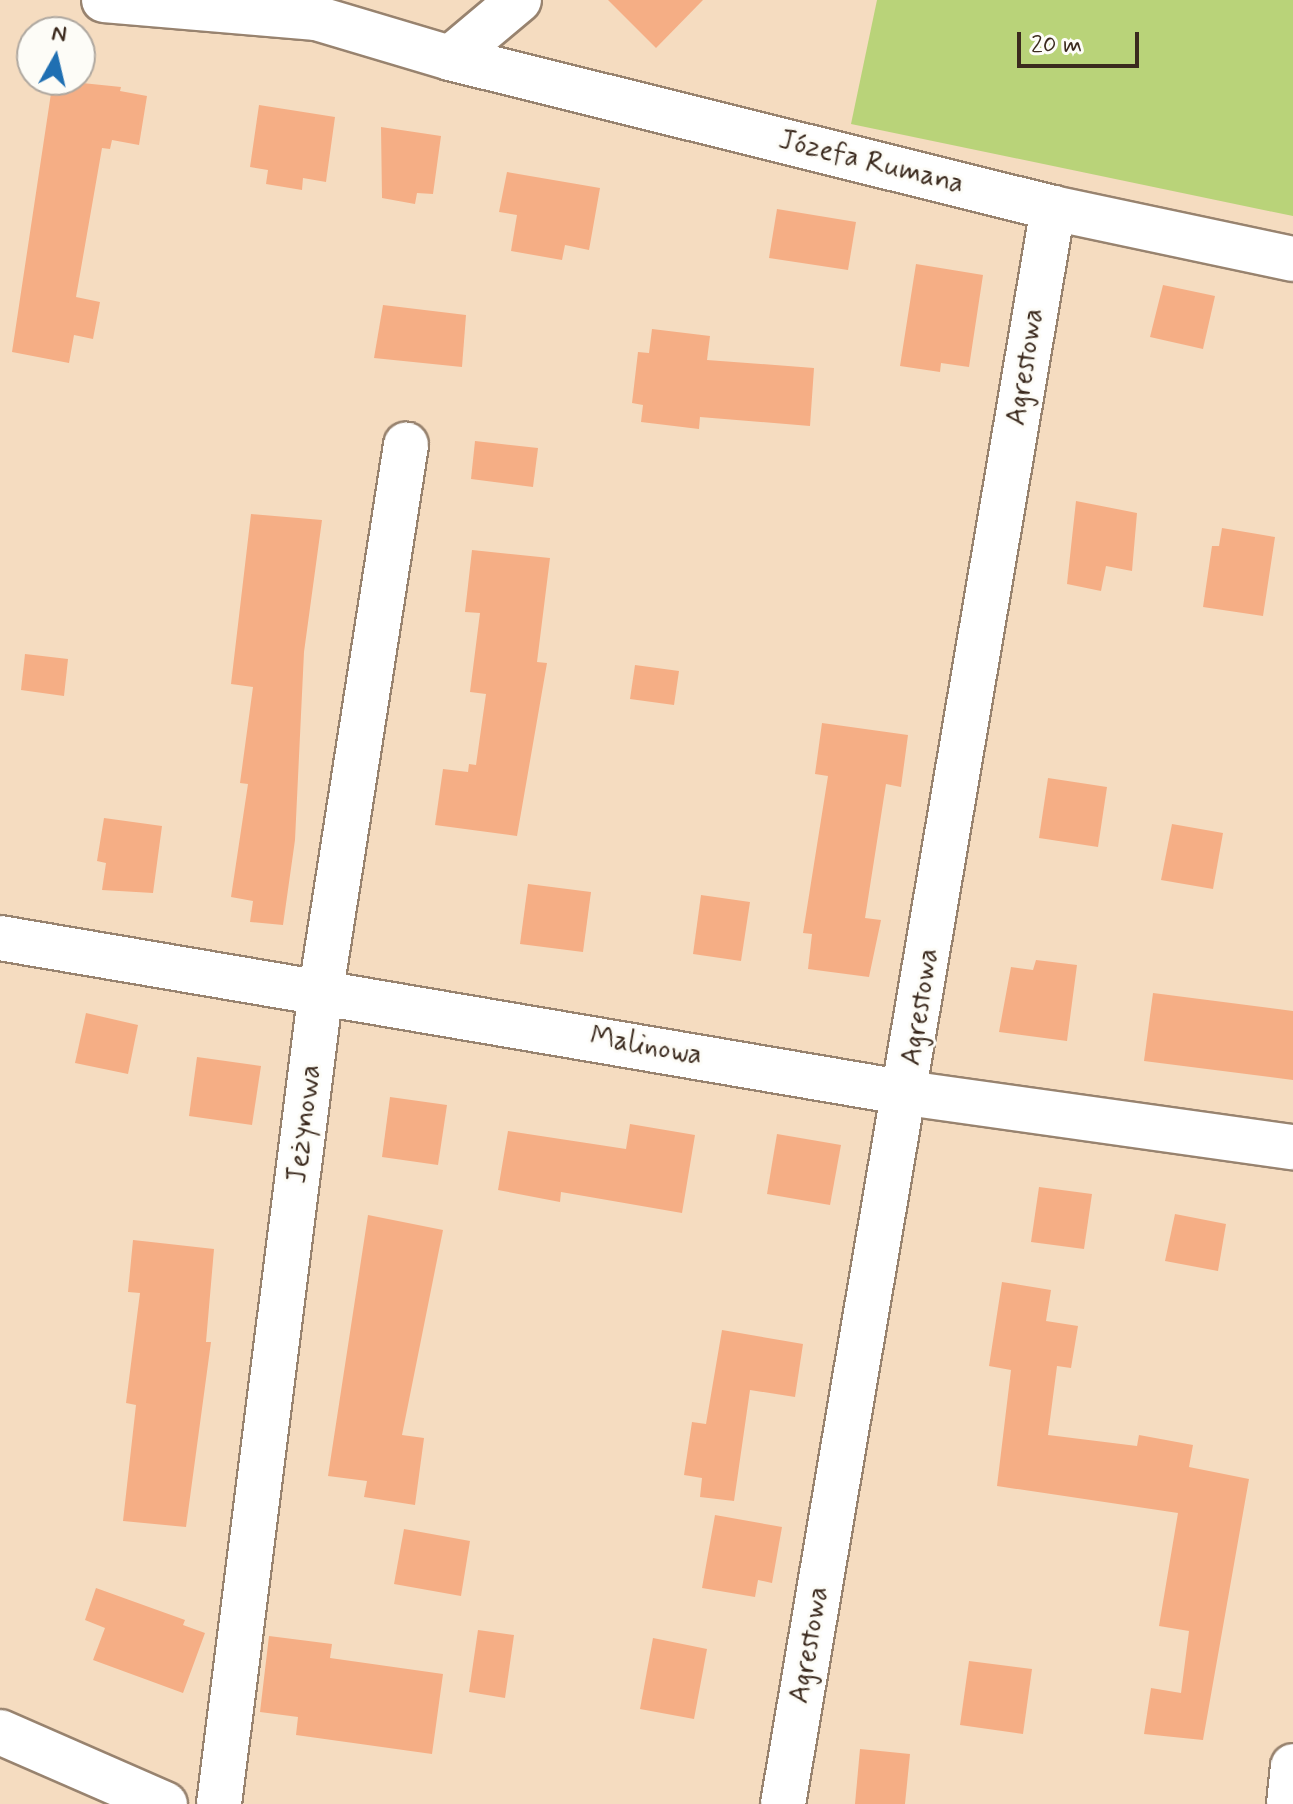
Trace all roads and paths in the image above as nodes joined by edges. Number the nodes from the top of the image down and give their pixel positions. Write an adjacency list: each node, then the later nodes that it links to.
1 (104, 0): 3 (street, Józefa Rumana)
2 (519, 0): 3 (street)
3 (450, 58): 4 (street, Józefa Rumana)
4 (1053, 208): 5 (street, Józefa Rumana); 9 (street, Agrestowa)
5 (1293, 259)
6 (406, 445): 8 (street, Jeżynowa)
7 (0, 938): 8 (street, Malinowa)
8 (321, 990): 9 (street, Malinowa); 14 (street, Jeżynowa)
9 (907, 1093): 10 (street, Malinowa); 15 (street, Agrestowa)
10 (1293, 1147)
11 (0, 1732): 13 (street)
12 (1293, 1766): 16 (street)
13 (165, 1804)
14 (219, 1804)
15 (783, 1804)
16 (1289, 1804)

